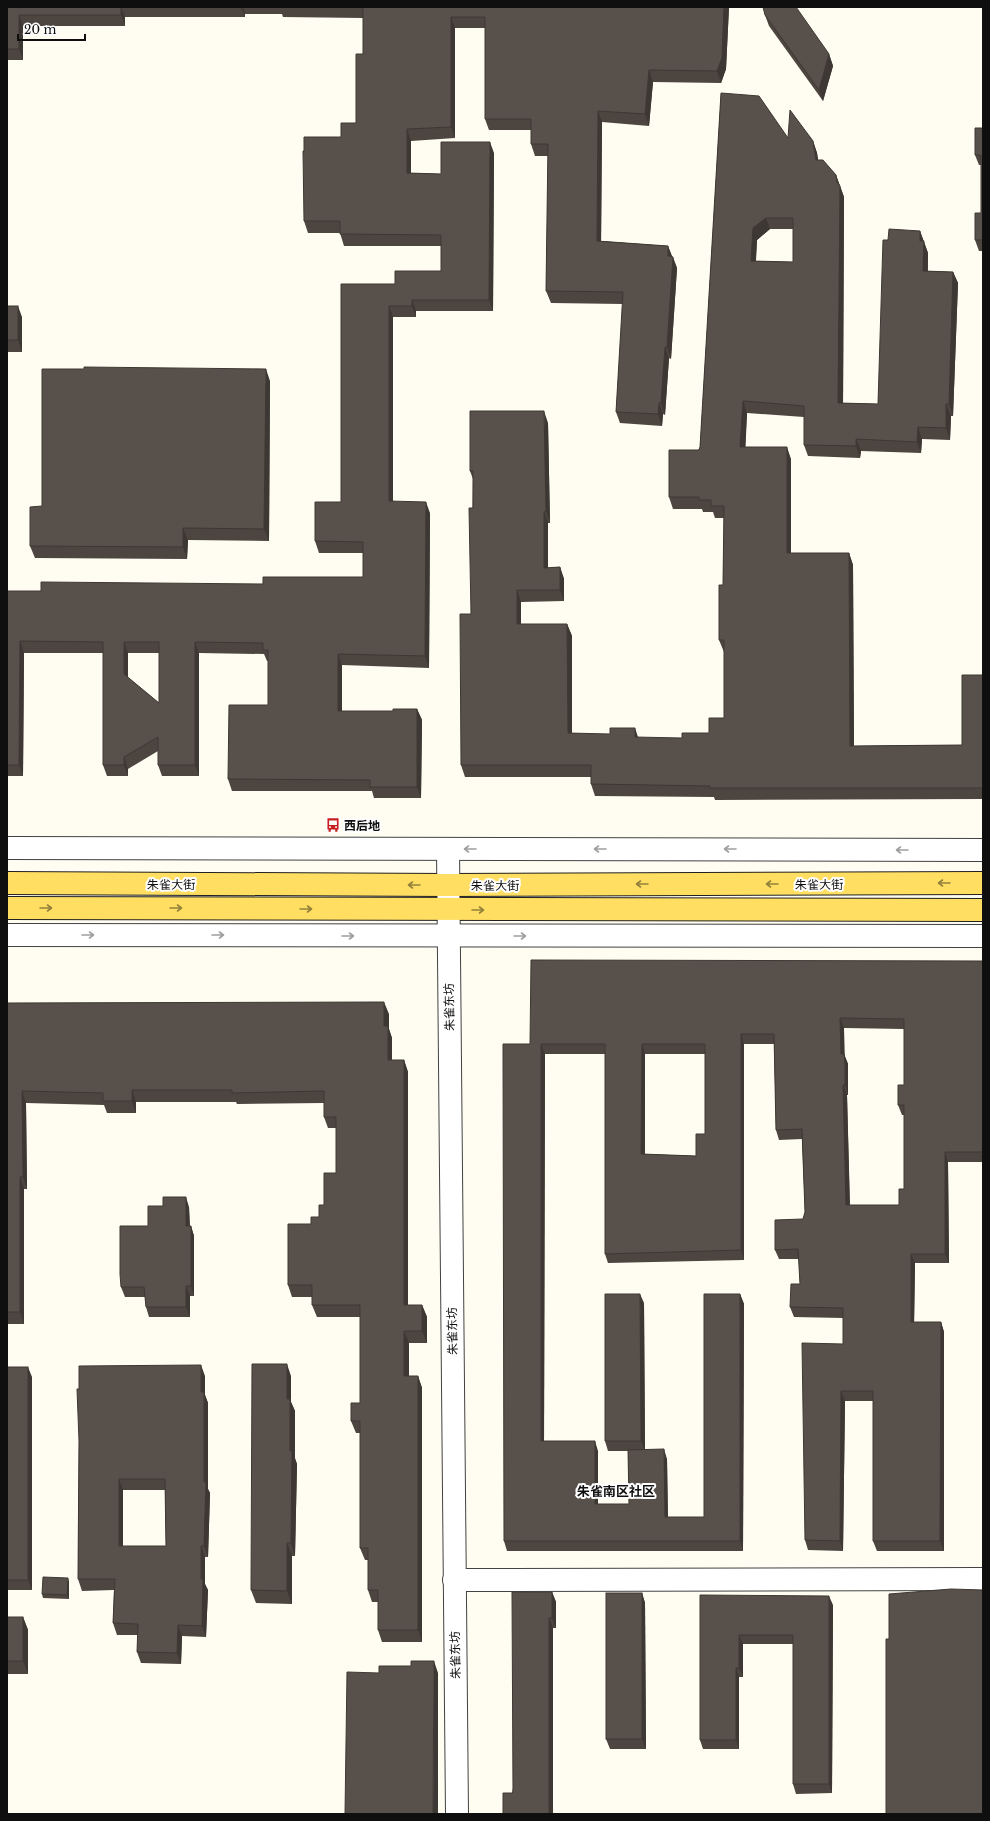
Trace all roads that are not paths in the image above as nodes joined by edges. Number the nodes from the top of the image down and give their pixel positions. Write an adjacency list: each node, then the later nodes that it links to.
1 (7, 848): 2 (street)
2 (448, 849): 3 (street, one-way to 2); 6 (street, 朱雀东坊)
3 (983, 850)
4 (7, 883): 6 (main road, 朱雀大街, one-way to 4)
5 (983, 883): 6 (main road, 朱雀大街, one-way to 6)
6 (448, 885): 8 (street, 朱雀东坊)
7 (7, 908): 8 (main road, 朱雀大街, one-way to 8)
8 (448, 910): 9 (main road, 朱雀大街, one-way to 9); 11 (street, 朱雀东坊)
9 (983, 910)
10 (7, 935): 11 (street, one-way to 11)
11 (448, 936): 12 (street, one-way to 12); 14 (street, 朱雀东坊)
12 (983, 936)
13 (983, 1579): 14 (street)
14 (454, 1580): 15 (street, 朱雀东坊)
15 (457, 1814)

